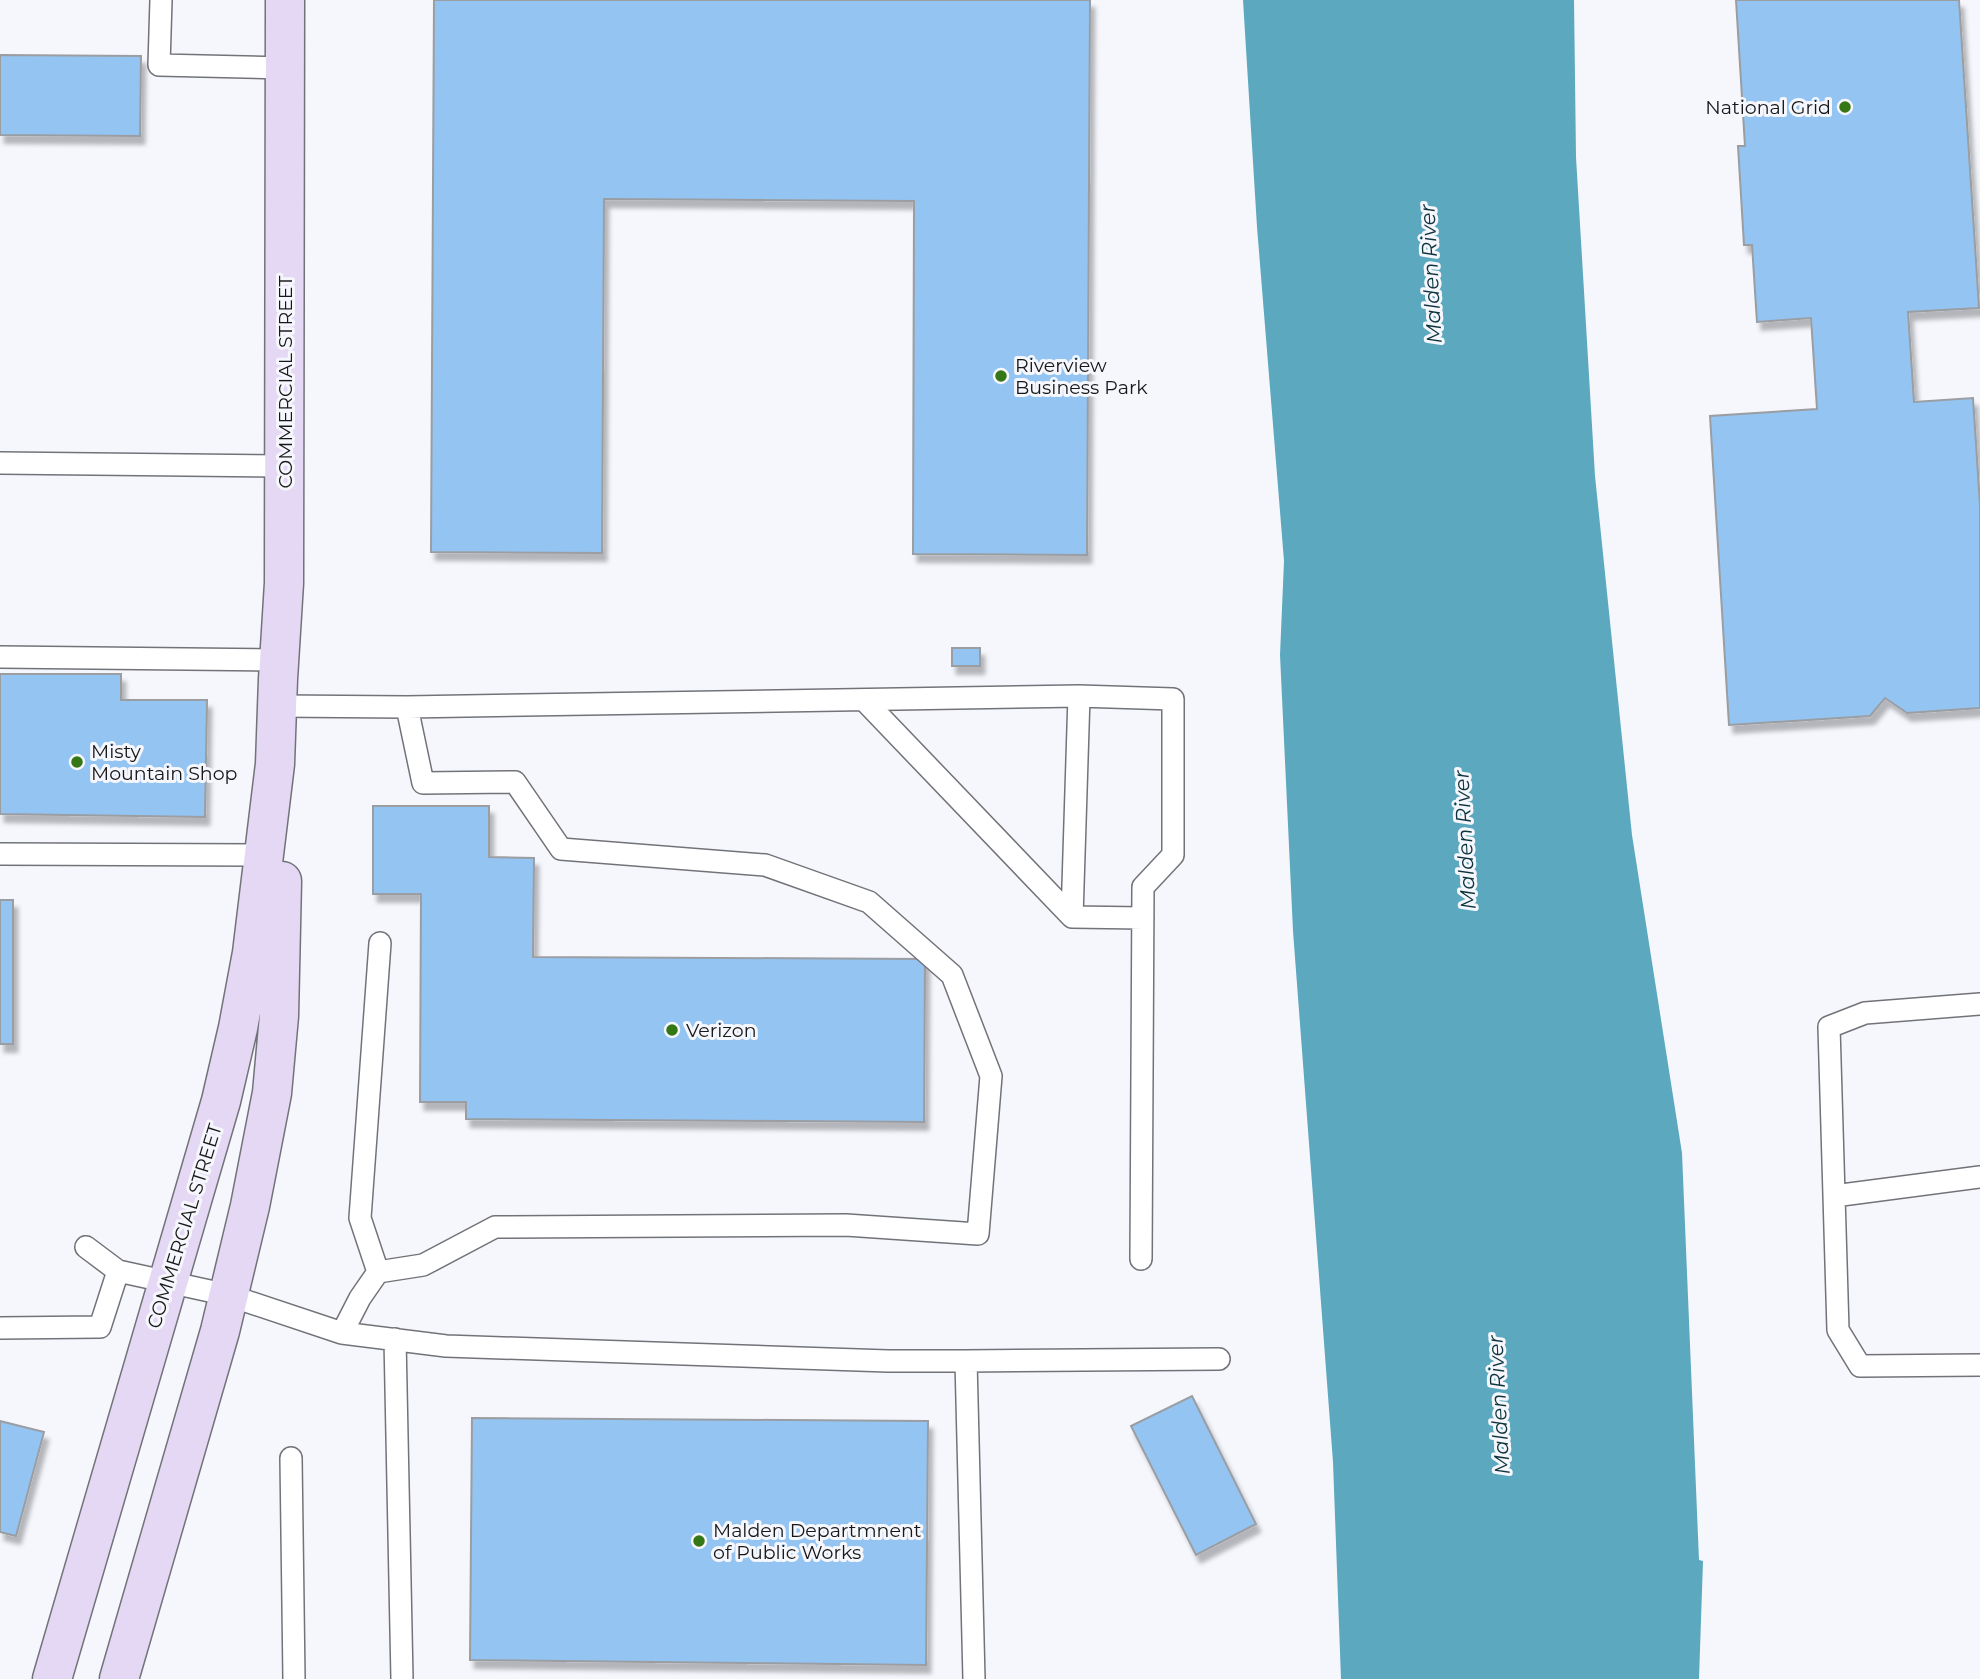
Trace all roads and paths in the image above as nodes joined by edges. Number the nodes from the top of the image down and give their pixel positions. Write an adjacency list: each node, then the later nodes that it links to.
1 (161, 0): 3 (lane)
2 (285, 0): 3 (main road, COMMERCIAL STREET)
3 (285, 68): 5 (main road, COMMERCIAL STREET)
4 (0, 463): 5 (lane)
5 (284, 466): 7 (main road, COMMERCIAL STREET)
6 (0, 657): 7 (lane)
7 (279, 660): 10 (main road, COMMERCIAL STREET)
8 (1079, 695): 9 (lane); 15 (lane); 16 (lane)
9 (864, 700): 11 (lane); 15 (lane)
10 (277, 706): 11 (lane); 12 (main road, COMMERCIAL STREET)
11 (407, 707): 24 (lane)
12 (275, 764): 14 (main road, COMMERCIAL STREET); 26 (main road, COMMERCIAL STREET)
13 (0, 854): 14 (lane)
14 (264, 855): 25 (main road, COMMERCIAL STREET)
15 (1072, 917): 16 (lane)
16 (1143, 918): 22 (lane)
17 (380, 943): 24 (lane)
18 (1980, 1004): 20 (lane)
19 (1980, 1177): 20 (lane)
20 (1834, 1196): 32 (lane)
21 (86, 1247): 23 (lane)
22 (1141, 1259)
23 (118, 1271): 25 (lane); 27 (lane)
24 (378, 1272): 28 (lane)
25 (167, 1283): 26 (lane); 34 (main road, COMMERCIAL STREET)
26 (228, 1295): 28 (lane); 35 (main road, COMMERCIAL STREET)
27 (0, 1328)
28 (342, 1333): 29 (lane)
29 (395, 1339): 31 (lane); 37 (lane)
30 (1219, 1359): 31 (lane)
31 (965, 1361): 38 (lane)
32 (1980, 1365)
33 (291, 1458): 36 (lane)
34 (52, 1679)
35 (119, 1679)
36 (294, 1679)
37 (402, 1679)
38 (974, 1679)

